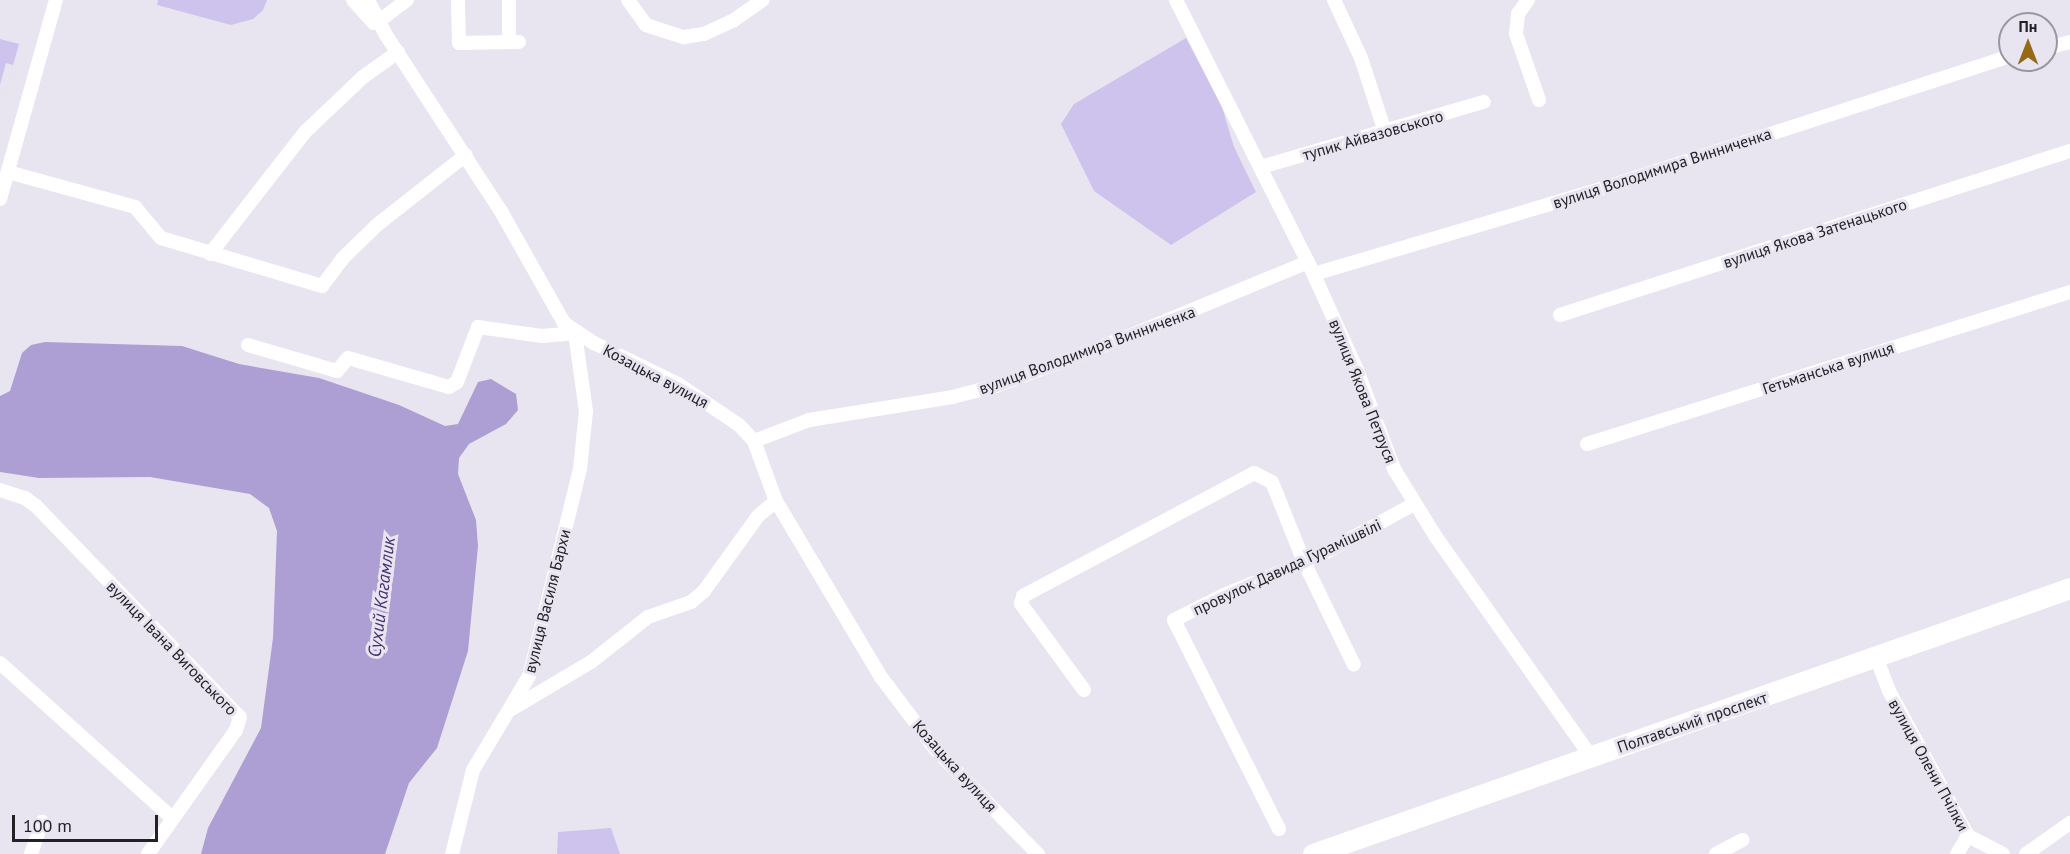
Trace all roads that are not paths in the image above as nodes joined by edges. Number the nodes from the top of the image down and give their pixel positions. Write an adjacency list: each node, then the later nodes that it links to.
1 (56, 0): 22 (street)
2 (353, 0): 13 (street, Козацька вулиця)
3 (368, 0): 12 (street, Козацька вулиця)
4 (407, 0): 12 (street)
5 (458, 0): 6 (street)
6 (509, 0)
7 (628, 0): 8 (street)
8 (763, 0)
9 (1176, 0): 21 (street, вулиця Якова Петруся)
10 (1334, 0): 18 (street)
11 (1528, 0): 16 (street)
12 (379, 21): 13 (street, Козацька вулиця)
13 (386, 35): 14 (street, Козацька вулиця)
14 (398, 52): 20 (street, Козацька вулиця); 24 (street)
15 (1998, 60): 25 (street, вулиця Володимира Винниченка)
16 (1539, 100)
17 (1484, 102): 18 (street, тупик Айвазовського)
18 (1385, 132): 21 (street, тупик Айвазовського)
19 (2070, 151): 27 (street, вулиця Якова Затенацького)
20 (466, 155): 24 (street); 28 (street, Козацька вулиця)
21 (1261, 167): 25 (street, вулиця Якова Петруся)
22 (8, 172): 23 (street); 24 (street)
23 (0, 199)
24 (210, 254)
25 (1311, 268): 30 (street, вулиця Володимира Винниченка); 34 (street, вулиця Якова Петруся)
26 (2070, 292): 31 (street, Гетьманська вулиця)
27 (1560, 315)
28 (574, 333): 29 (street); 30 (street, Козацька вулиця); 41 (street, вулиця Василя Бархи)
29 (248, 345)
30 (754, 441): 33 (street, Козацька вулиця)
31 (1587, 444)
32 (6, 491): 43 (street, вулиця Івана Виговського)
33 (776, 501): 41 (street); 52 (street, Козацька вулиця)
34 (1414, 504): 35 (street, провулок Давида Гурамішвілі); 42 (street, вулиця Якова Петруся)
35 (1304, 562): 39 (street); 40 (street); 46 (street, провулок Давида Гурамішвілі)
36 (2070, 588): 37 (highway, Полтавський проспект)
37 (1876, 657): 42 (highway, Полтавський проспект); 47 (street, вулиця Олени Пчілки)
38 (0, 663): 43 (street)
39 (1354, 665)
40 (1084, 690)
41 (510, 710): 51 (street, вулиця Василя Бархи)
42 (1592, 757): 53 (highway, Полтавський проспект)
43 (172, 818): 50 (street, вулиця Івана Виговського)
44 (42, 822): 49 (street)
45 (2070, 823): 57 (street)
46 (1279, 829)
47 (1968, 836): 55 (street); 56 (street, вулиця Олени Пчілки)
48 (1742, 840): 54 (street)
49 (31, 854)
50 (148, 854)
51 (452, 854)
52 (1038, 854)
53 (1313, 854)
54 (1716, 854)
55 (1957, 854)
56 (2003, 854)
57 (2026, 854)

